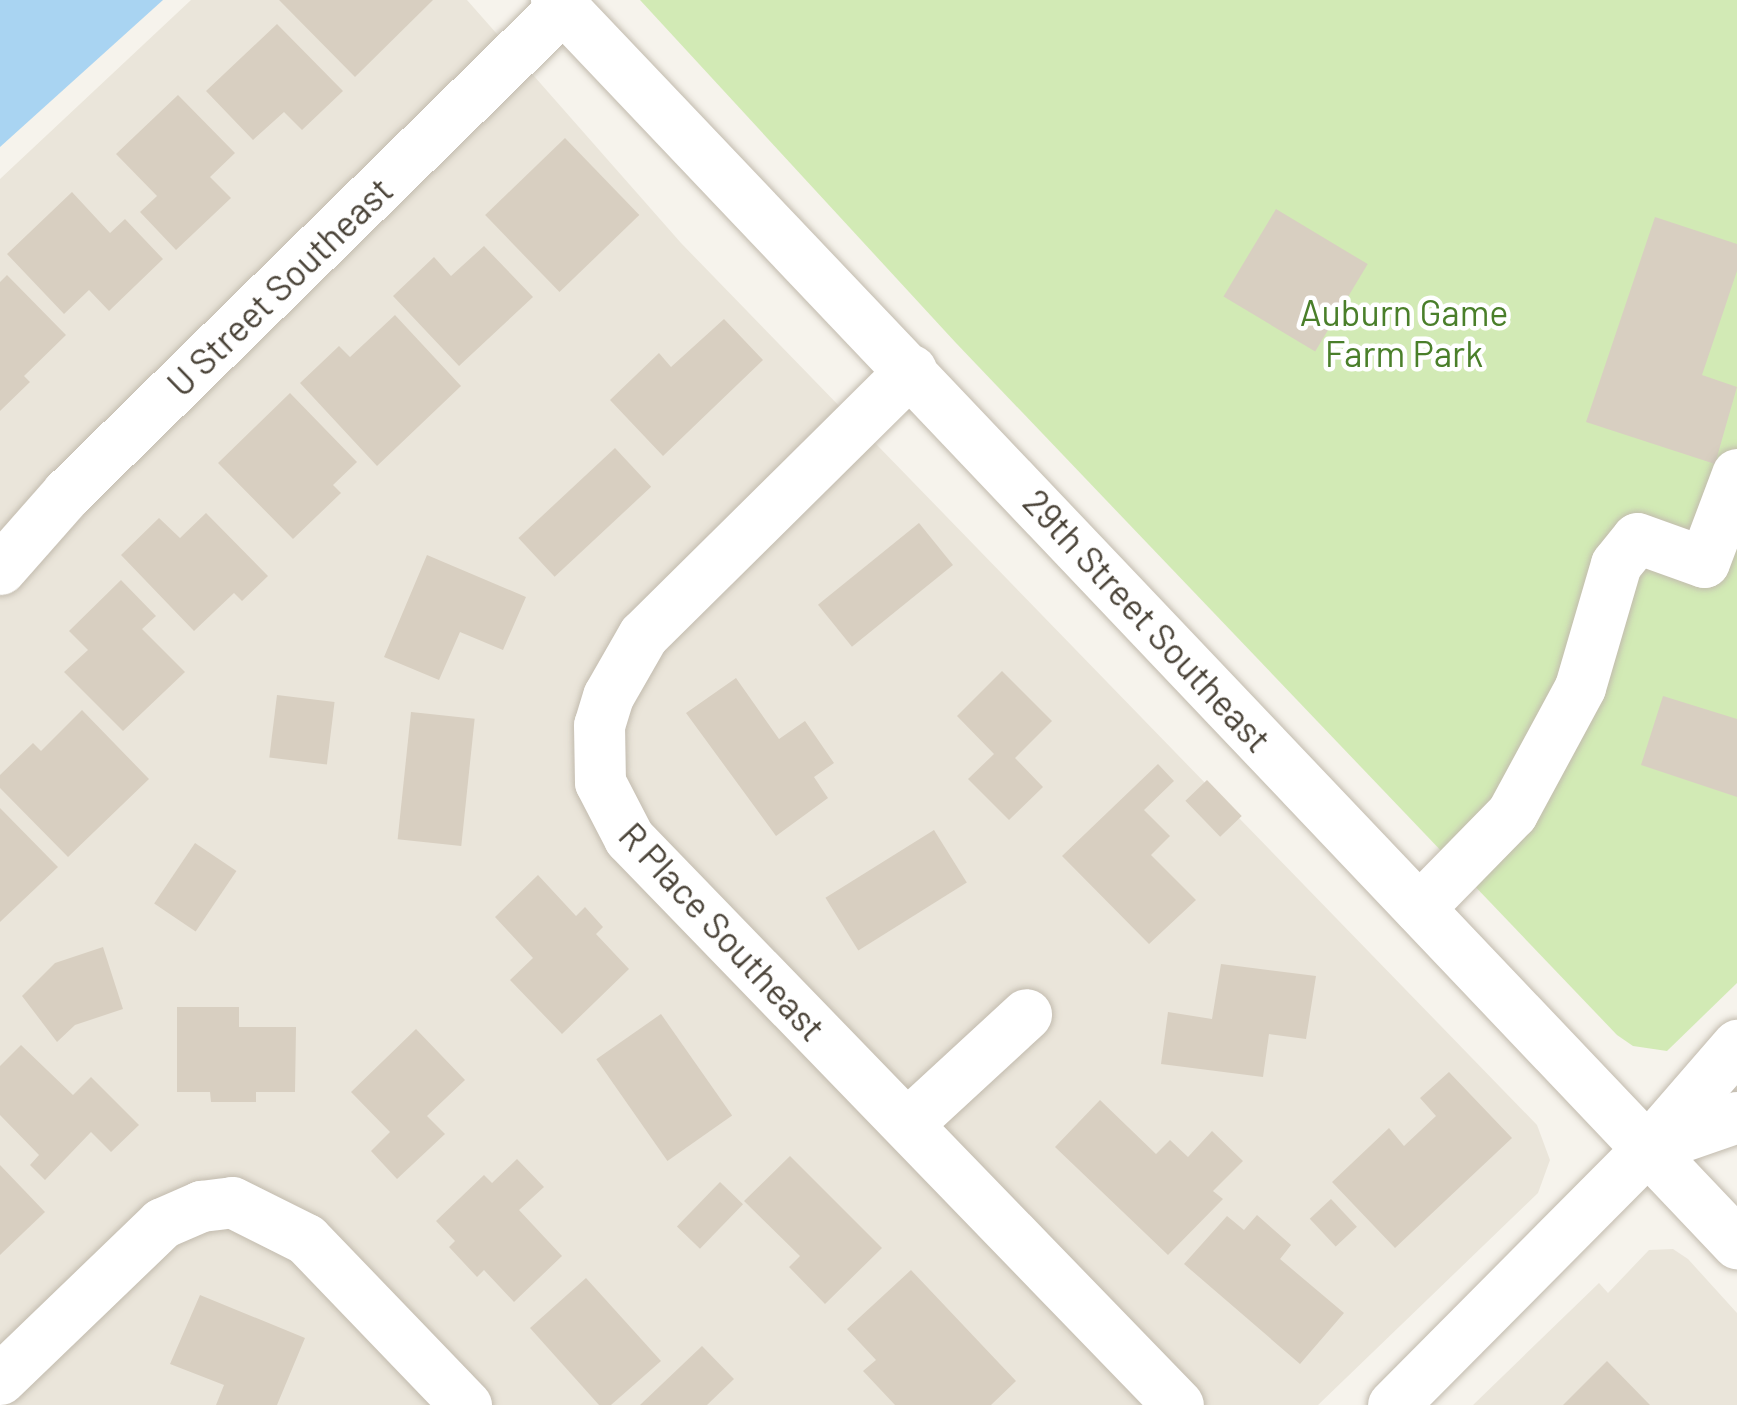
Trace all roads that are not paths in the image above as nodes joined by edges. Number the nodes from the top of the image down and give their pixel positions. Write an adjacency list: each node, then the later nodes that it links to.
1 (560, 4): 2 (street, 29th Street Southeast); 4 (street, U Street Southeast)
2 (911, 370): 5 (street, 29th Street Southeast); 9 (street, R Place Southeast)
3 (1737, 475): 5 (street)
4 (0, 569)
5 (1419, 908): 10 (street, 29th Street Southeast)
6 (1026, 1013): 9 (street)
7 (1737, 1045): 10 (street)
8 (1737, 1117): 10 (street)
9 (907, 1124): 14 (street, R Place Southeast)
10 (1647, 1149): 11 (street, 29th Street Southeast); 15 (street)
11 (1737, 1244)
12 (0, 1379): 13 (street)
13 (466, 1405)
14 (1178, 1405)
15 (1394, 1405)

